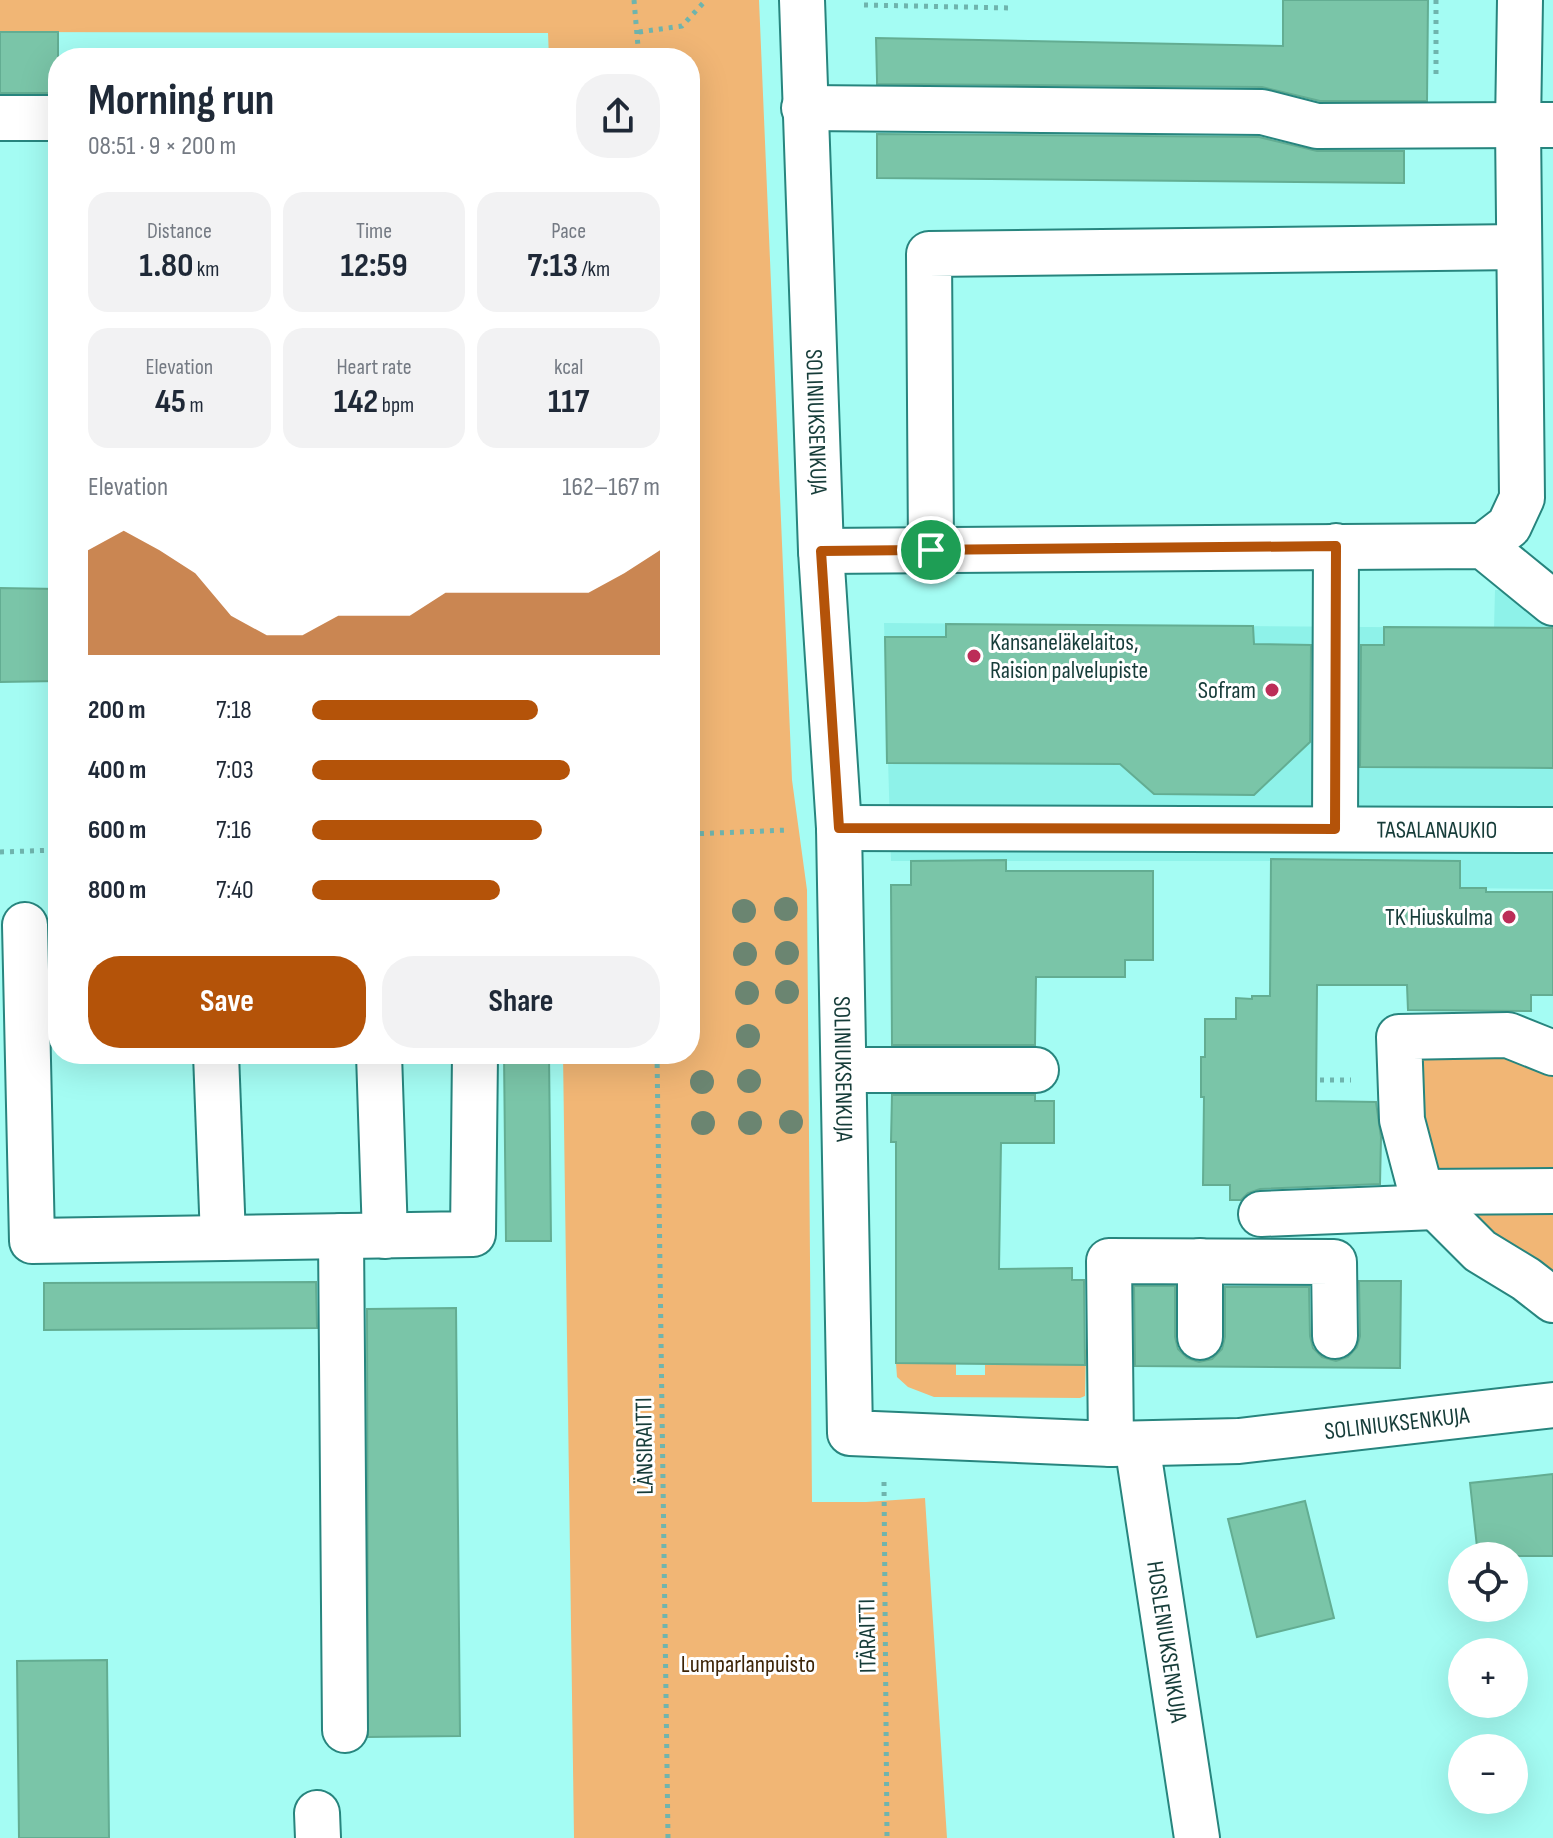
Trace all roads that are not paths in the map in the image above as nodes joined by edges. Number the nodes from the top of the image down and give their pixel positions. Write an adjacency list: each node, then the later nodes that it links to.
1 (802, 0): 3 (street, SOLINIUKSENKUJA)
2 (1520, 0): 6 (street)
3 (804, 108): 6 (street); 11 (street, SOLINIUKSENKUJA)
4 (0, 118): 5 (street)
5 (48, 118)
6 (1535, 126): 7 (street)
7 (1519, 247): 9 (street); 10 (street)
8 (1336, 546): 9 (street); 10 (street); 13 (street)
9 (1483, 546): 12 (street)
10 (931, 550): 11 (street)
11 (821, 551): 15 (street, SOLINIUKSENKUJA)
12 (1553, 603)
13 (1335, 829): 14 (street, TASALANAUKIO); 15 (street, TASALANAUKIO)
14 (1553, 830)
15 (839, 835): 16 (street); 22 (street, SOLINIUKSENKUJA)
16 (1023, 841)
17 (28, 925): 29 (street)
18 (1553, 1053): 25 (street)
19 (216, 1064): 29 (street)
20 (379, 1064): 28 (street)
21 (475, 1064): 28 (street)
22 (845, 1070): 23 (street); 35 (street, SOLINIUKSENKUJA)
23 (1036, 1070)
24 (1553, 1191): 25 (street)
25 (1428, 1199): 26 (street); 31 (street)
26 (1261, 1214)
27 (341, 1236): 28 (street); 29 (street); 36 (street)
28 (385, 1236)
29 (223, 1238)
30 (1200, 1261): 32 (street); 33 (street); 35 (street, HOSLENIUKSENKUJA)
31 (1553, 1300)
32 (1335, 1336)
33 (1200, 1337)
34 (1553, 1405): 35 (street, SOLINIUKSENKUJA)
35 (1124, 1444): 37 (street, HOSLENIUKSENKUJA)
36 (345, 1730)
37 (1197, 1838)

